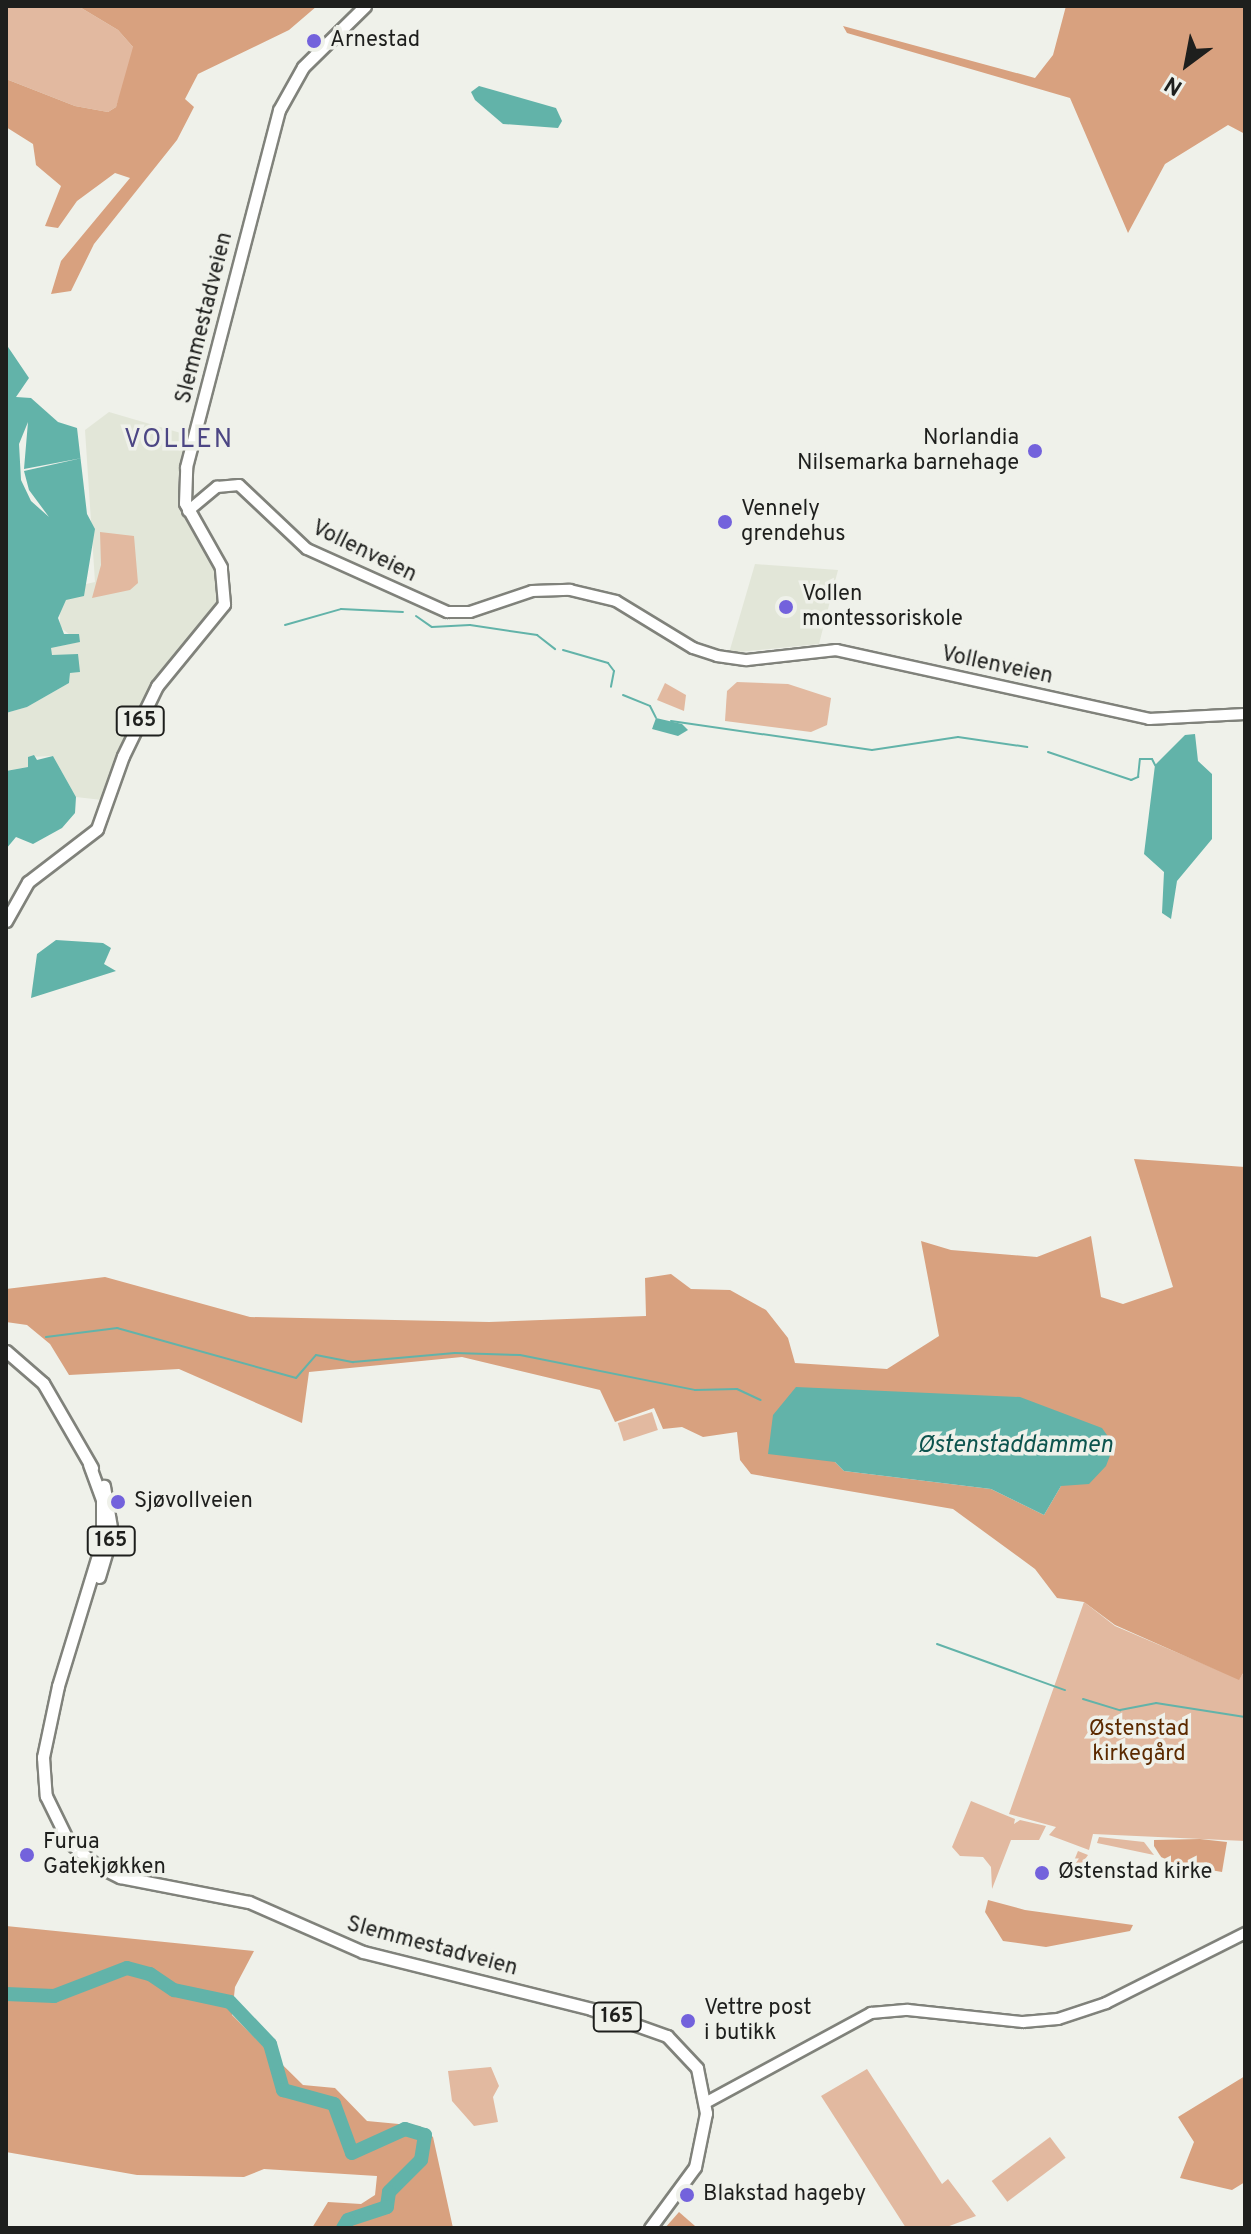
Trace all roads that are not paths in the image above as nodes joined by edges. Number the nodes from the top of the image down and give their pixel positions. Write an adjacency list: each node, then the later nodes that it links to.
1 (365, 6): 2 (main road, Slemmestadveien / 165)
2 (188, 511): 3 (main road, Vollenveien); 4 (main road, Slemmestadveien / 165)
3 (1245, 714)
4 (6, 921)
5 (6, 1351): 7 (main road, Slemmestadveien / 165)
6 (1245, 1933): 7 (main road)
7 (706, 2098): 8 (main road)
8 (650, 2228)

